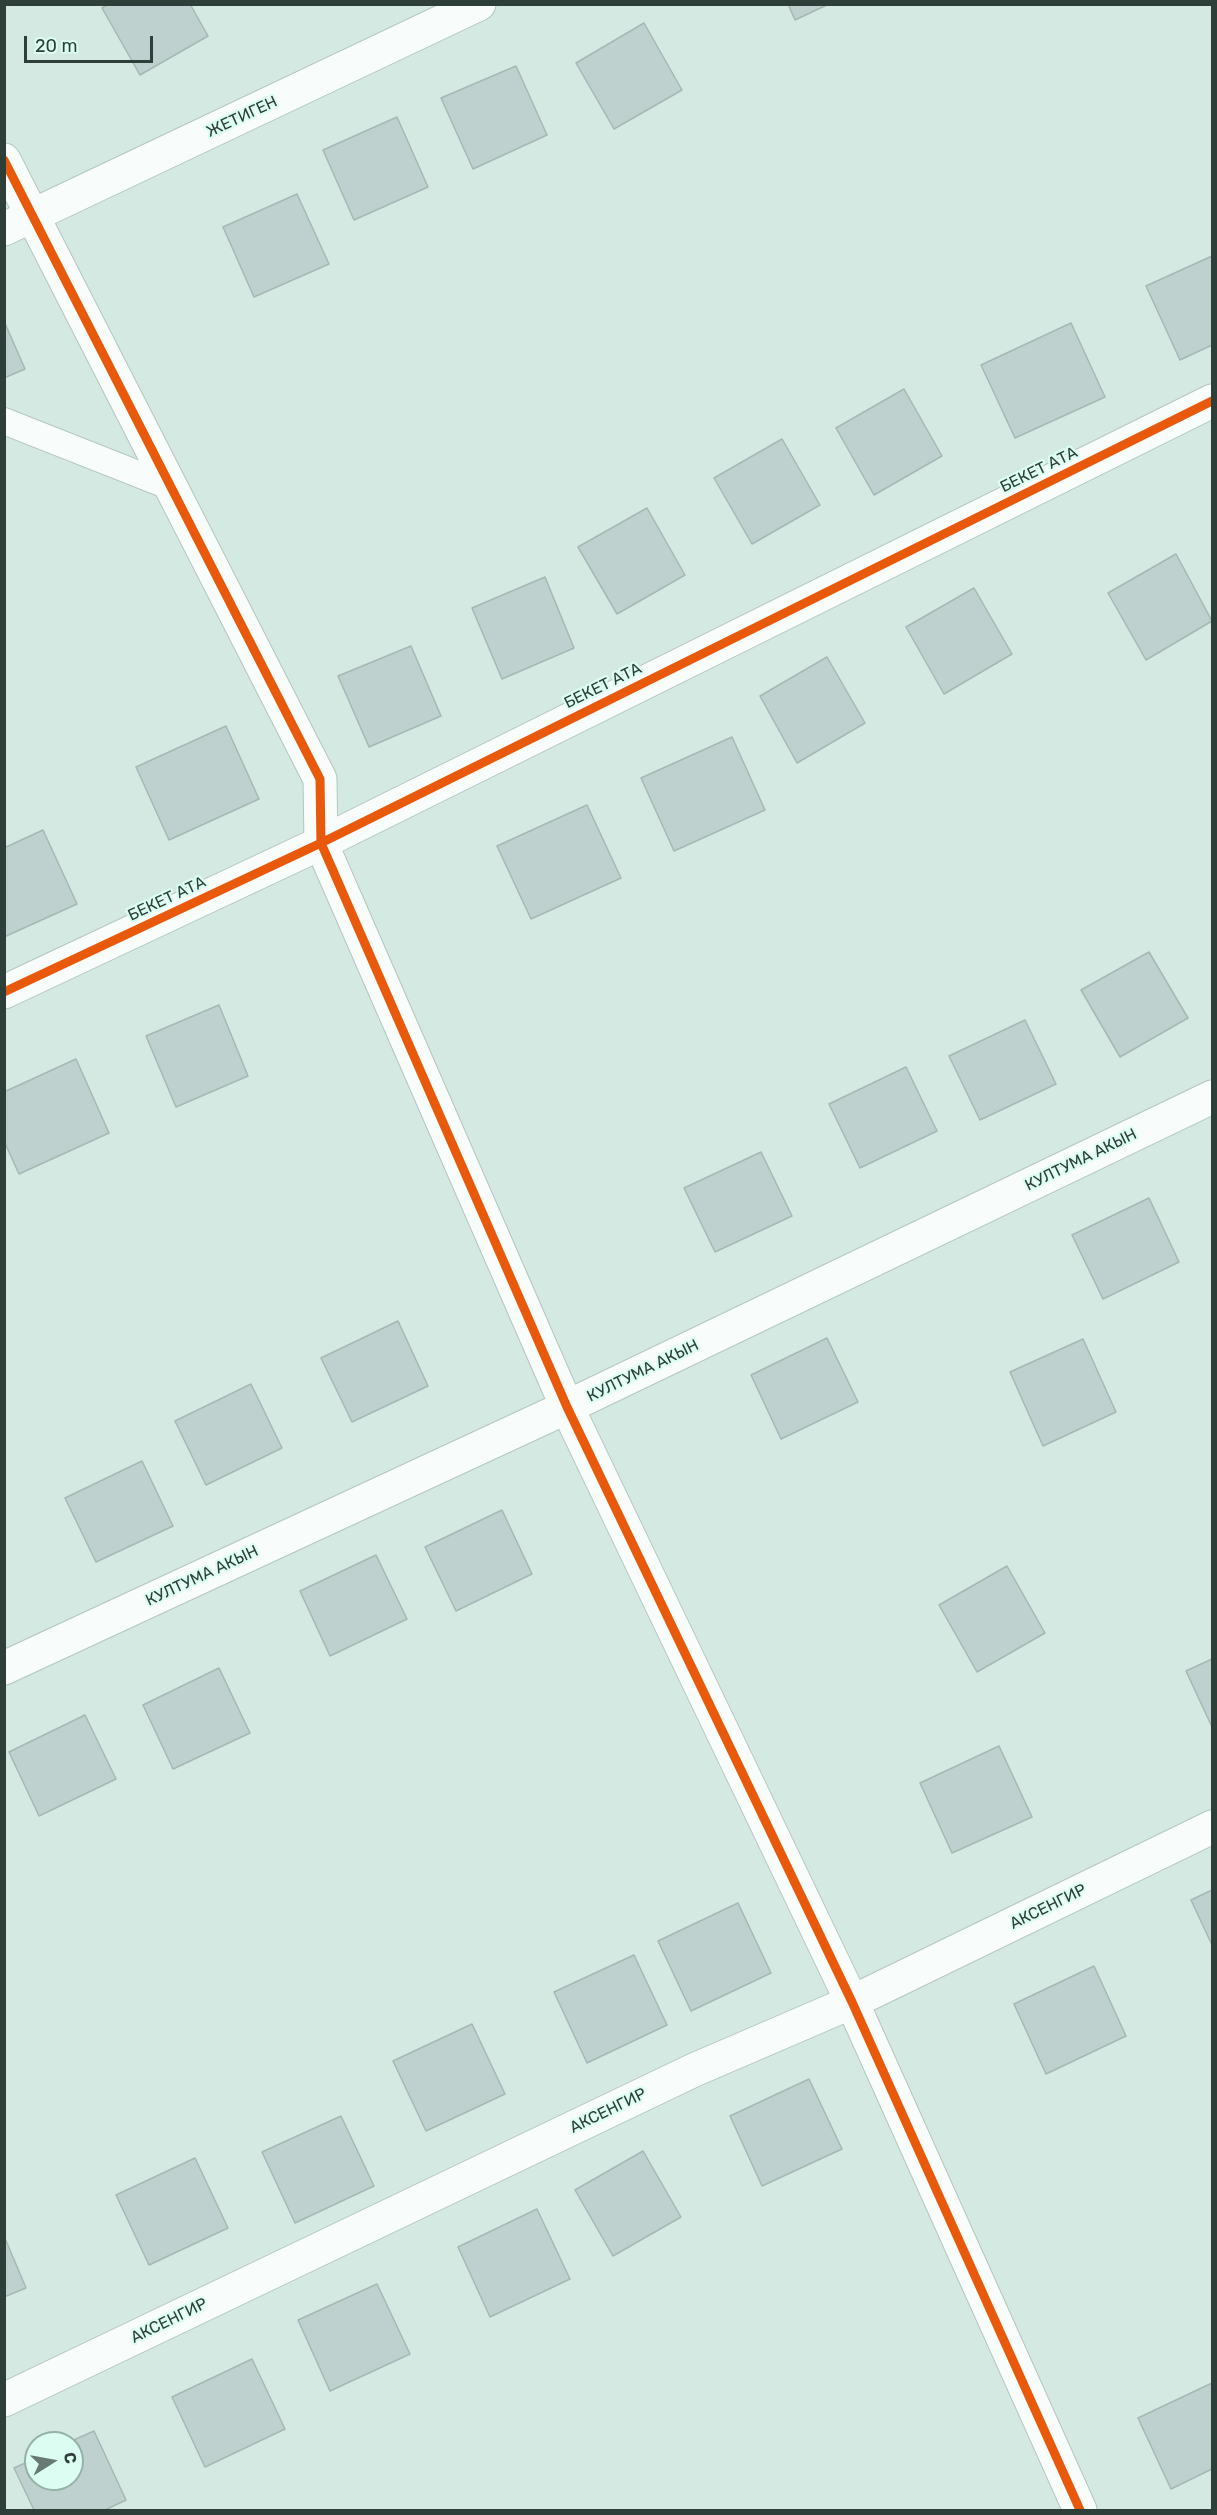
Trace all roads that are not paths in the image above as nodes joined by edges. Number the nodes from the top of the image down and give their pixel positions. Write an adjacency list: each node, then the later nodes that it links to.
1 (479, 4): 3 (street, ЖЕТИГЕН)
2 (4, 160): 3 (street)
3 (19, 222): 6 (street)
4 (1212, 401): 7 (street, БЕКЕТ АТА)
5 (4, 421): 6 (lane)
6 (171, 487): 7 (street)
7 (321, 843): 8 (street, БЕКЕТ АТА); 10 (street)
8 (4, 992)
9 (1212, 1097): 10 (street, КУЛТУМА АКЫН)
10 (567, 1407): 11 (street, КУЛТУМА АКЫН); 13 (street)
11 (4, 1668)
12 (1212, 1827): 13 (street, АКСЕНГИР)
13 (852, 2002): 14 (street, АКСЕНГИР); 15 (street)
14 (4, 2400)
15 (1080, 2511)

